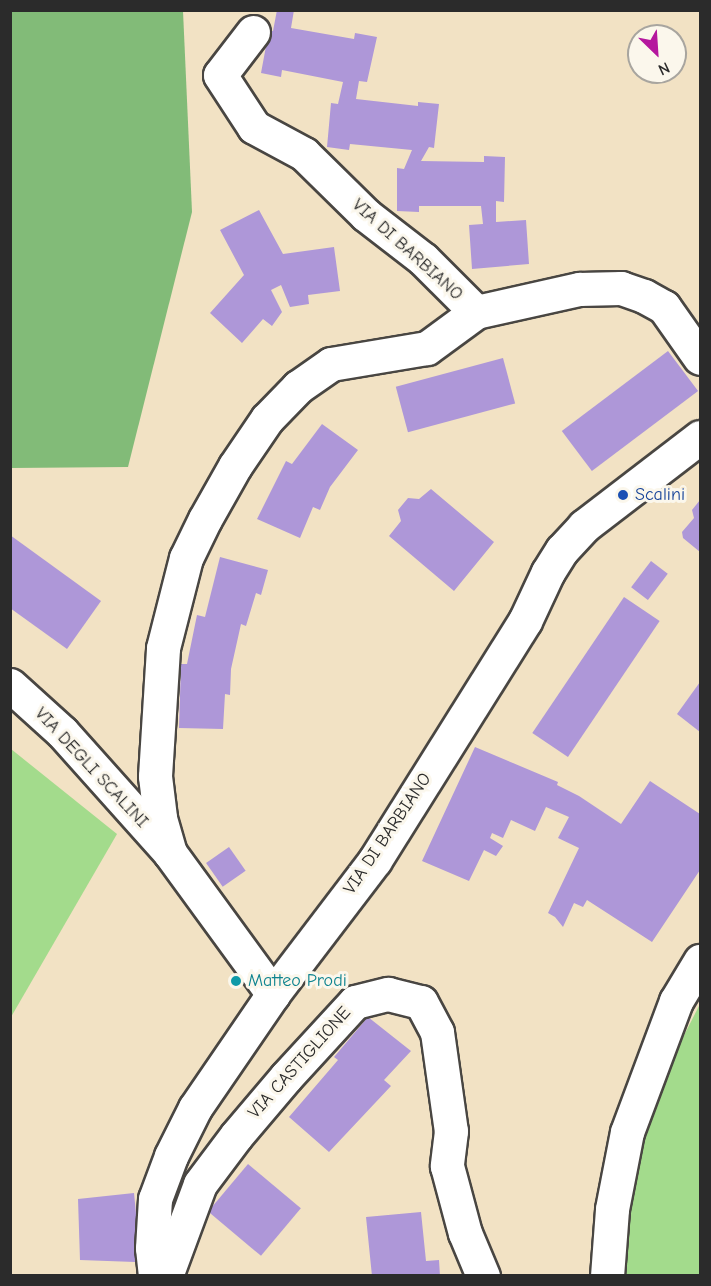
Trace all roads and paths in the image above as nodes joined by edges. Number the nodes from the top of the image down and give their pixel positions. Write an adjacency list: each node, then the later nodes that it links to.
1 (254, 32): 2 (street, VIA DI BARBIANO)
2 (476, 312): 3 (street, VIA DI BARBIANO); 6 (street, VIA DEGLI SCALINI)
3 (700, 358)
4 (700, 437): 8 (street, VIA DI BARBIANO)
5 (10, 685): 6 (street, VIA DEGLI SCALINI)
6 (170, 853): 8 (street, VIA DEGLI SCALINI)
7 (700, 962): 12 (street)
8 (273, 994): 9 (street, VIA DI BARBIANO)
9 (154, 1275)
10 (166, 1275): 11 (street, VIA CASTIGLIONE)
11 (483, 1275)
12 (607, 1275)

